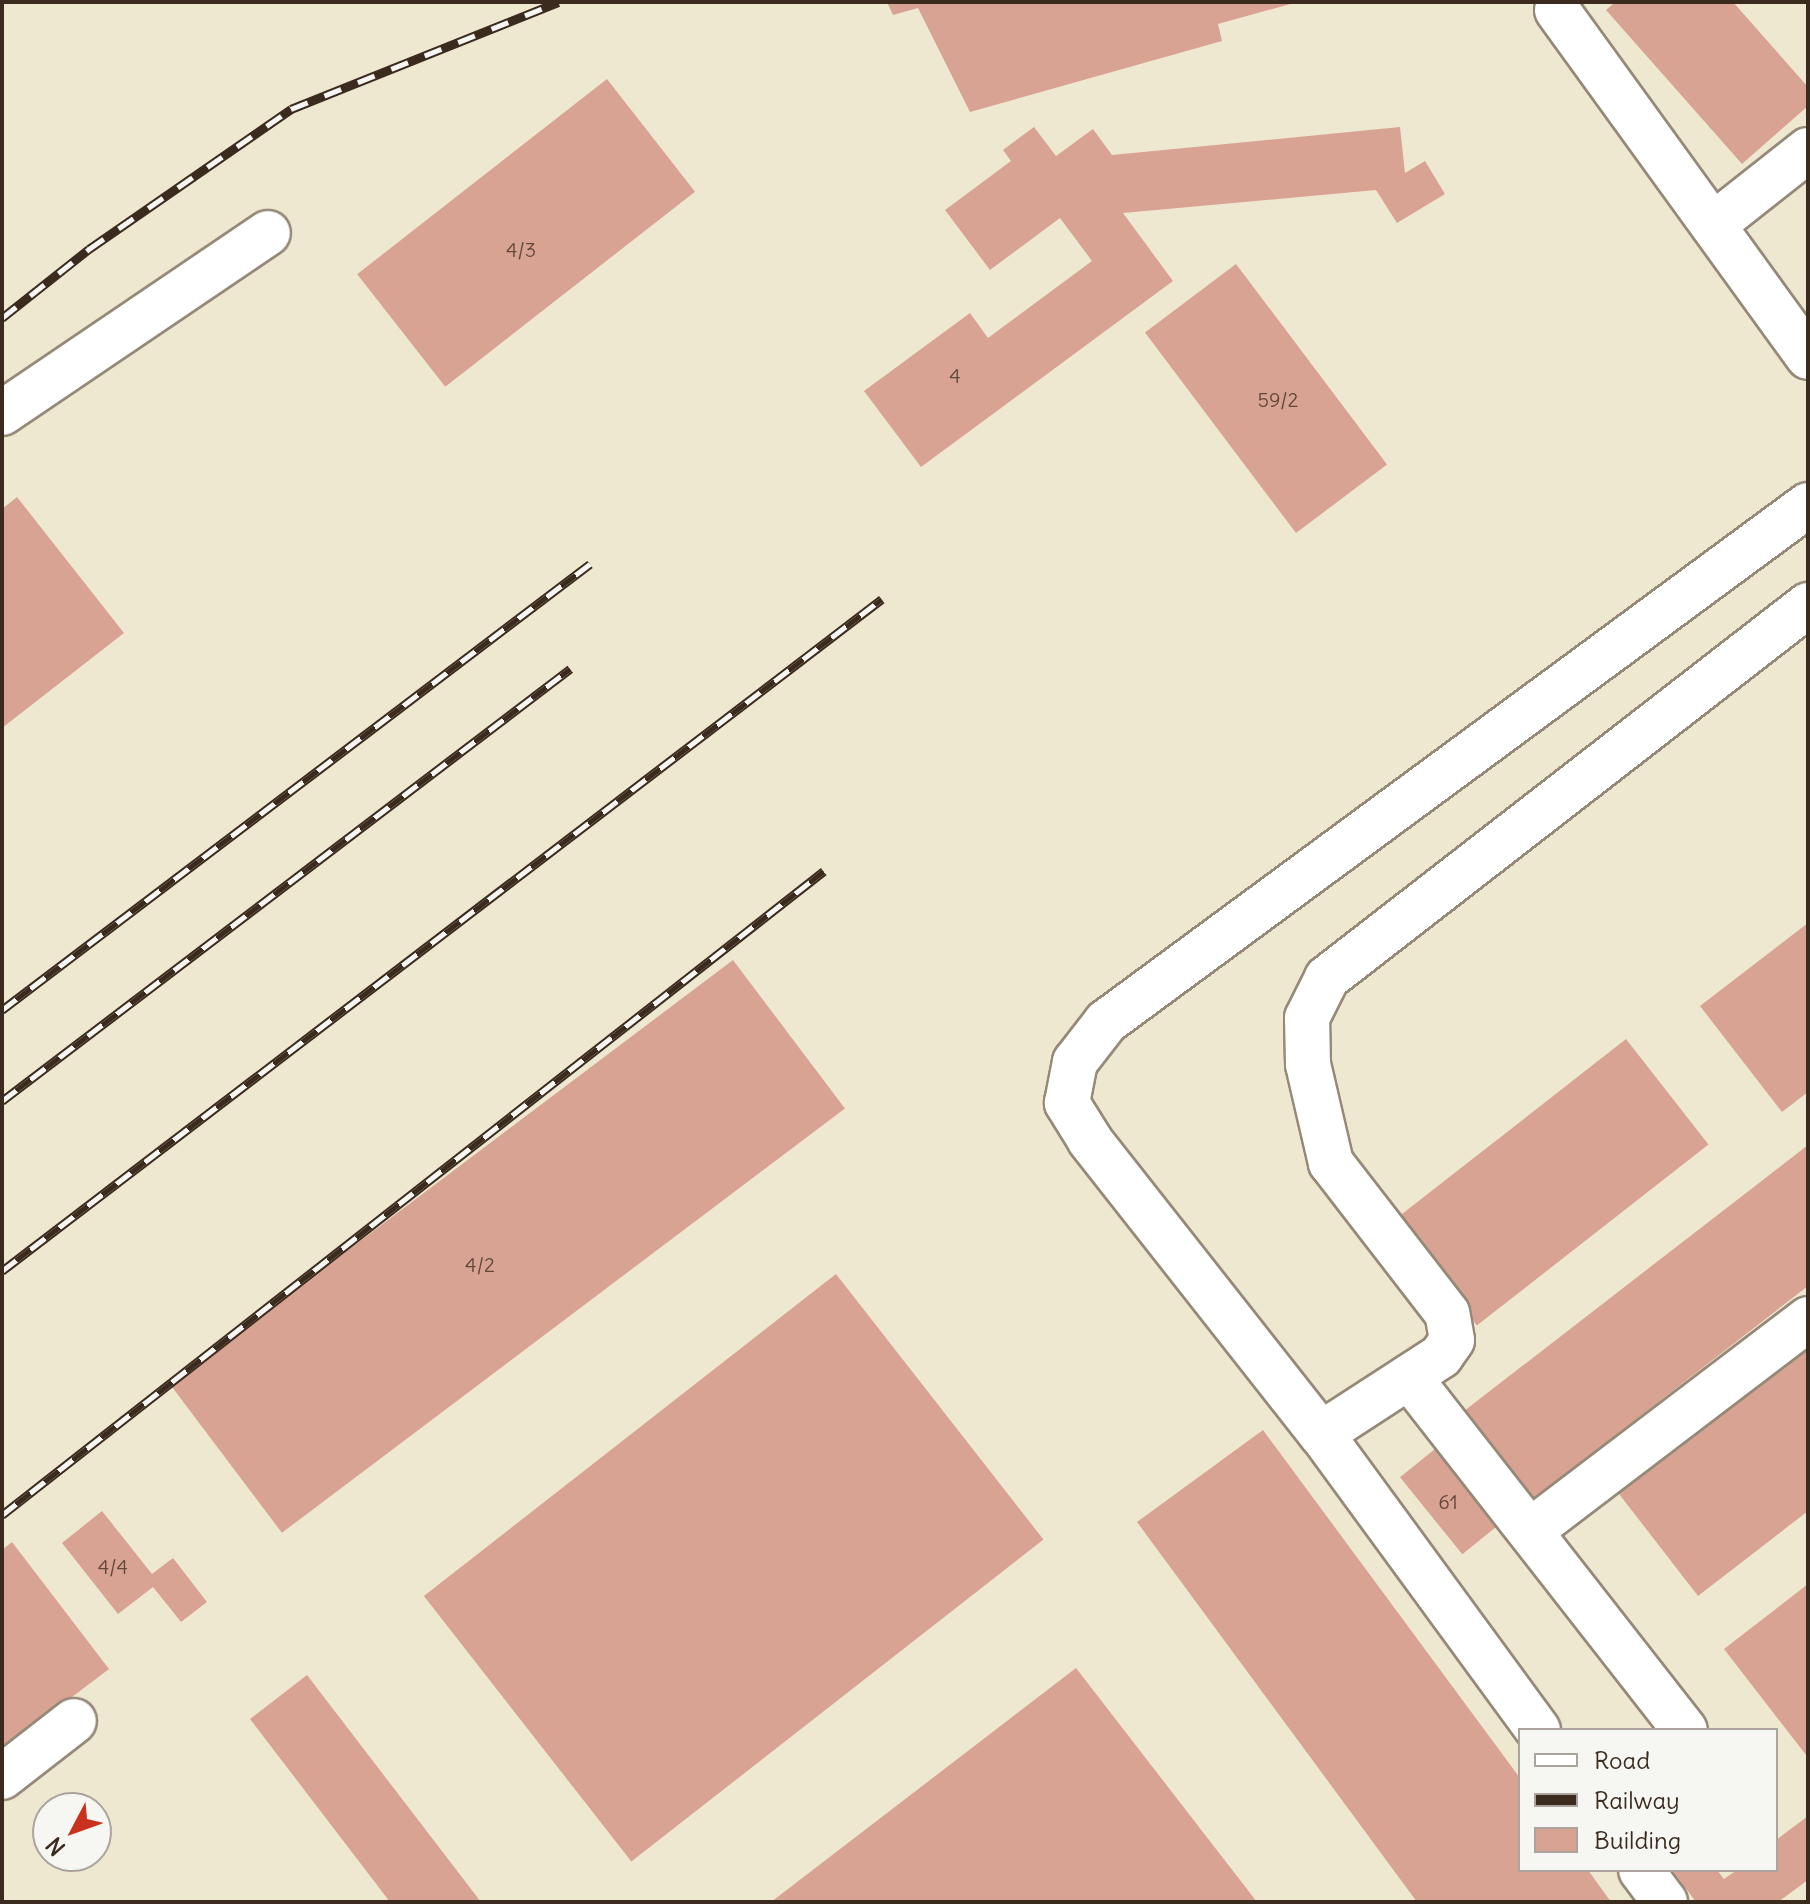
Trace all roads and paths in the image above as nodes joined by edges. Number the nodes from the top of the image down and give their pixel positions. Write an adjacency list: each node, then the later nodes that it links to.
1 (1557, 10): 3 (lane)
2 (1808, 150): 3 (lane)
3 (1713, 225): 5 (lane)
4 (268, 233): 6 (lane)
5 (1808, 357)
6 (2, 413)
7 (1808, 505): 11 (lane)
8 (1808, 605): 10 (lane)
9 (1808, 1319): 12 (lane)
10 (1409, 1377): 11 (lane); 12 (lane)
11 (1321, 1434): 14 (lane)
12 (1530, 1531): 15 (lane)
13 (74, 1721): 16 (lane)
14 (1537, 1728)
15 (1683, 1728)
16 (2, 1777)
17 (1642, 1872): 18 (lane)
18 (1665, 1902)

